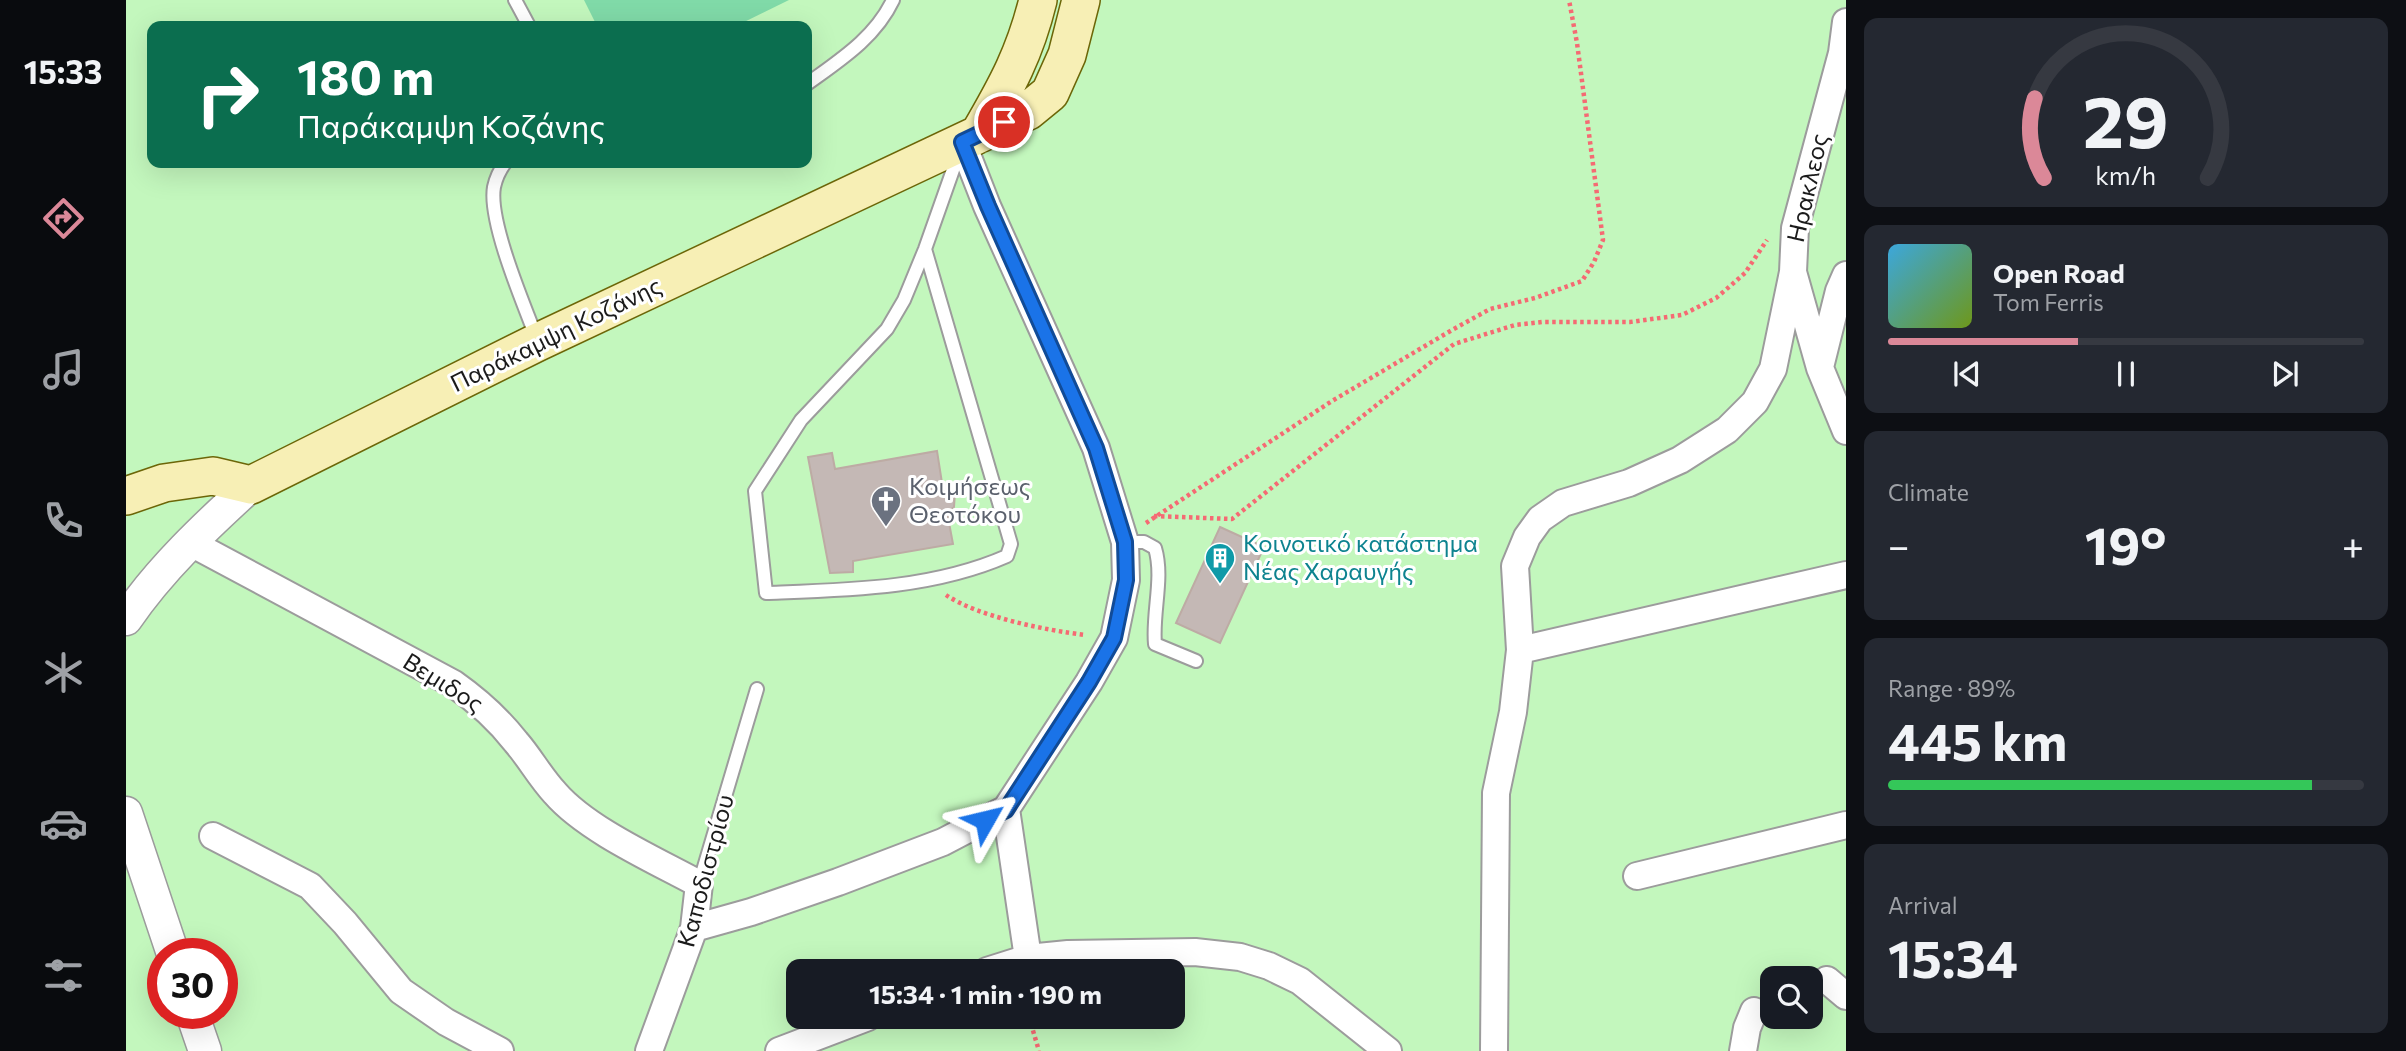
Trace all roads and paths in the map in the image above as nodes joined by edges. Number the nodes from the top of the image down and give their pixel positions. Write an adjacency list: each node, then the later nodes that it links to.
1 (515, 0): 6 (lane)
2 (893, 0): 8 (lane)
3 (1038, 0): 9 (main road)
4 (1081, 0): 9 (main road, Παράκαμψη Κοζάνης)
5 (1569, 0): 20 (path)
6 (526, 21)
7 (1846, 22): 13 (street, Ηρακλεος)
8 (812, 80)
9 (971, 138): 12 (lane); 15 (main road, Παράκαμψη Κοζάνης); 21 (street)
10 (501, 168): 15 (lane)
11 (1769, 238): 20 (path)
12 (925, 249): 24 (lane); 24 (lane)
13 (1793, 272): 16 (street, Ηρακλεος); 27 (street)
14 (1846, 275): 16 (street)
15 (538, 342): 18 (main road, Παράκαμψη Κοζάνης)
16 (1820, 368): 17 (street, Ηρακλεος)
17 (1846, 431)
18 (251, 485): 19 (main road); 22 (street)
19 (126, 496)
20 (1154, 516): 21 (path)
21 (1125, 542): 26 (street); 28 (lane)
22 (191, 543): 25 (street); 35 (street, Βεμιδος)
23 (1846, 575): 27 (street)
24 (925, 581): 26 (path)
25 (126, 620)
26 (1114, 638): 30 (street)
27 (1520, 650): 50 (street)
28 (1196, 661)
29 (757, 689): 35 (lane, Καποδιστρίου)
30 (1006, 810): 36 (street); 38 (street)
31 (126, 813): 37 (street)
32 (1846, 825): 34 (street)
33 (213, 836): 45 (street)
34 (1637, 876)
35 (699, 884): 36 (street, Καποδιστρίου)
36 (694, 928): 46 (street, Καποδιστρίου)
37 (168, 938)
38 (1028, 958): 39 (street); 49 (street)
39 (1025, 959)
40 (1754, 1011): 51 (street)
41 (197, 1029): 44 (street)
42 (837, 1029): 47 (street)
43 (1033, 1029): 48 (path)
44 (205, 1051)
45 (500, 1051)
46 (649, 1051)
47 (779, 1051)
48 (1039, 1051)
49 (1388, 1051)
50 (1494, 1051)
51 (1743, 1051)

